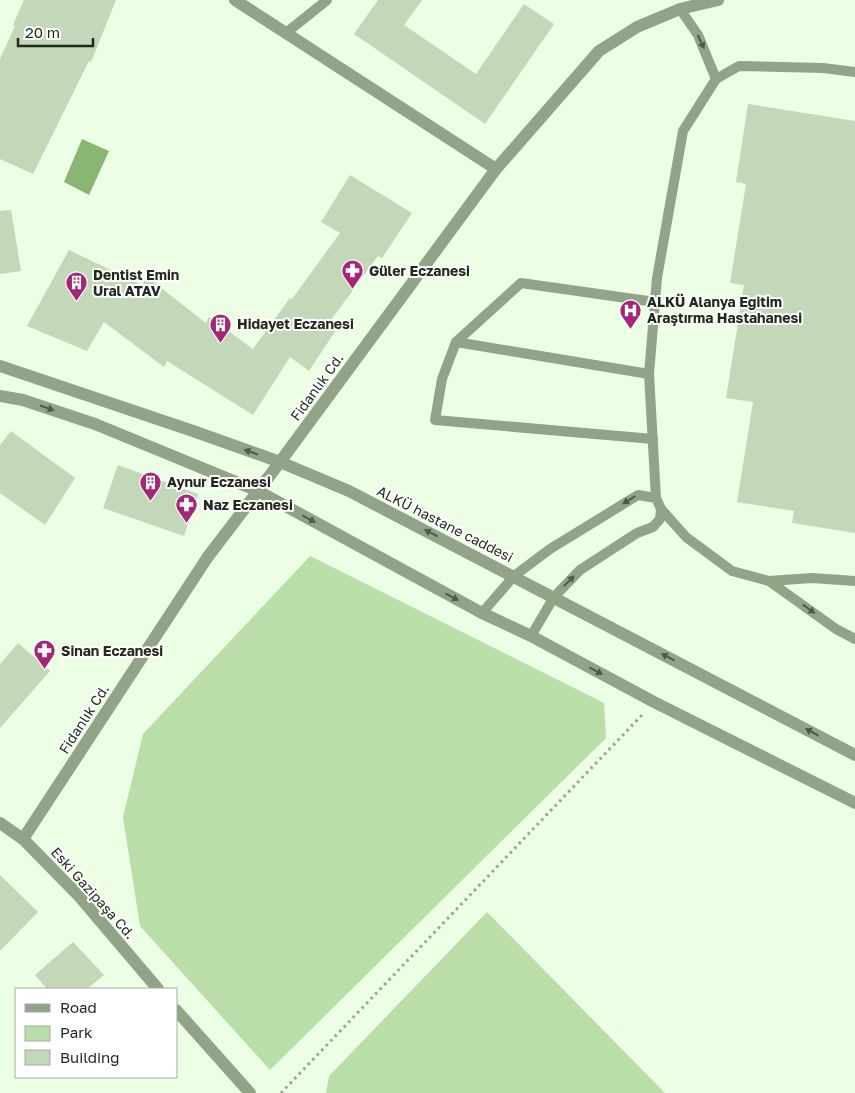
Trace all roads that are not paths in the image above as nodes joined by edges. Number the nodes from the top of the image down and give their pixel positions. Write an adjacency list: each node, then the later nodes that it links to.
1 (235, 0): 5 (street)
2 (327, 0): 5 (lane)
3 (716, 0): 4 (street, Fidanlık Cd.)
4 (680, 10): 7 (lane, one-way to 7); 8 (street, Fidanlık Cd.)
5 (286, 33): 8 (street)
6 (855, 72): 7 (lane)
7 (716, 78): 9 (lane)
8 (496, 169): 15 (street, Fidanlık Cd.)
9 (655, 302): 10 (lane); 12 (lane)
10 (456, 342): 12 (lane); 14 (lane)
11 (0, 366): 15 (street, ALKÜ hastane caddesi, one-way to 11)
12 (649, 374): 14 (lane)
13 (0, 396): 16 (street, one-way to 16)
14 (653, 439): 17 (lane)
15 (280, 462): 16 (street, Fidanlık Cd.); 19 (street, ALKÜ hastane caddesi, one-way to 15)
16 (258, 491): 23 (street, one-way to 23); 31 (street, Fidanlık Cd.)
17 (656, 498): 18 (lane); 19 (lane, one-way to 19)
18 (661, 509): 20 (lane); 22 (lane, one-way to 18)
19 (514, 576): 22 (street, ALKÜ hastane caddesi); 23 (lane)
20 (769, 581): 21 (lane); 24 (lane, one-way to 24)
21 (855, 581)
22 (554, 597): 26 (lane); 28 (street, ALKÜ hastane caddesi, one-way to 22)
23 (482, 613): 26 (street)
24 (836, 629): 25 (lane); 27 (lane)
25 (855, 630)
26 (531, 636): 29 (street, one-way to 29)
27 (855, 639)
28 (855, 755)
29 (855, 804)
30 (0, 823): 31 (street, Eski Gazipaşa Cd.)
31 (23, 839): 32 (street, Eski Gazipaşa Cd.)
32 (157, 988)
33 (178, 1012): 34 (street)
34 (250, 1093)

